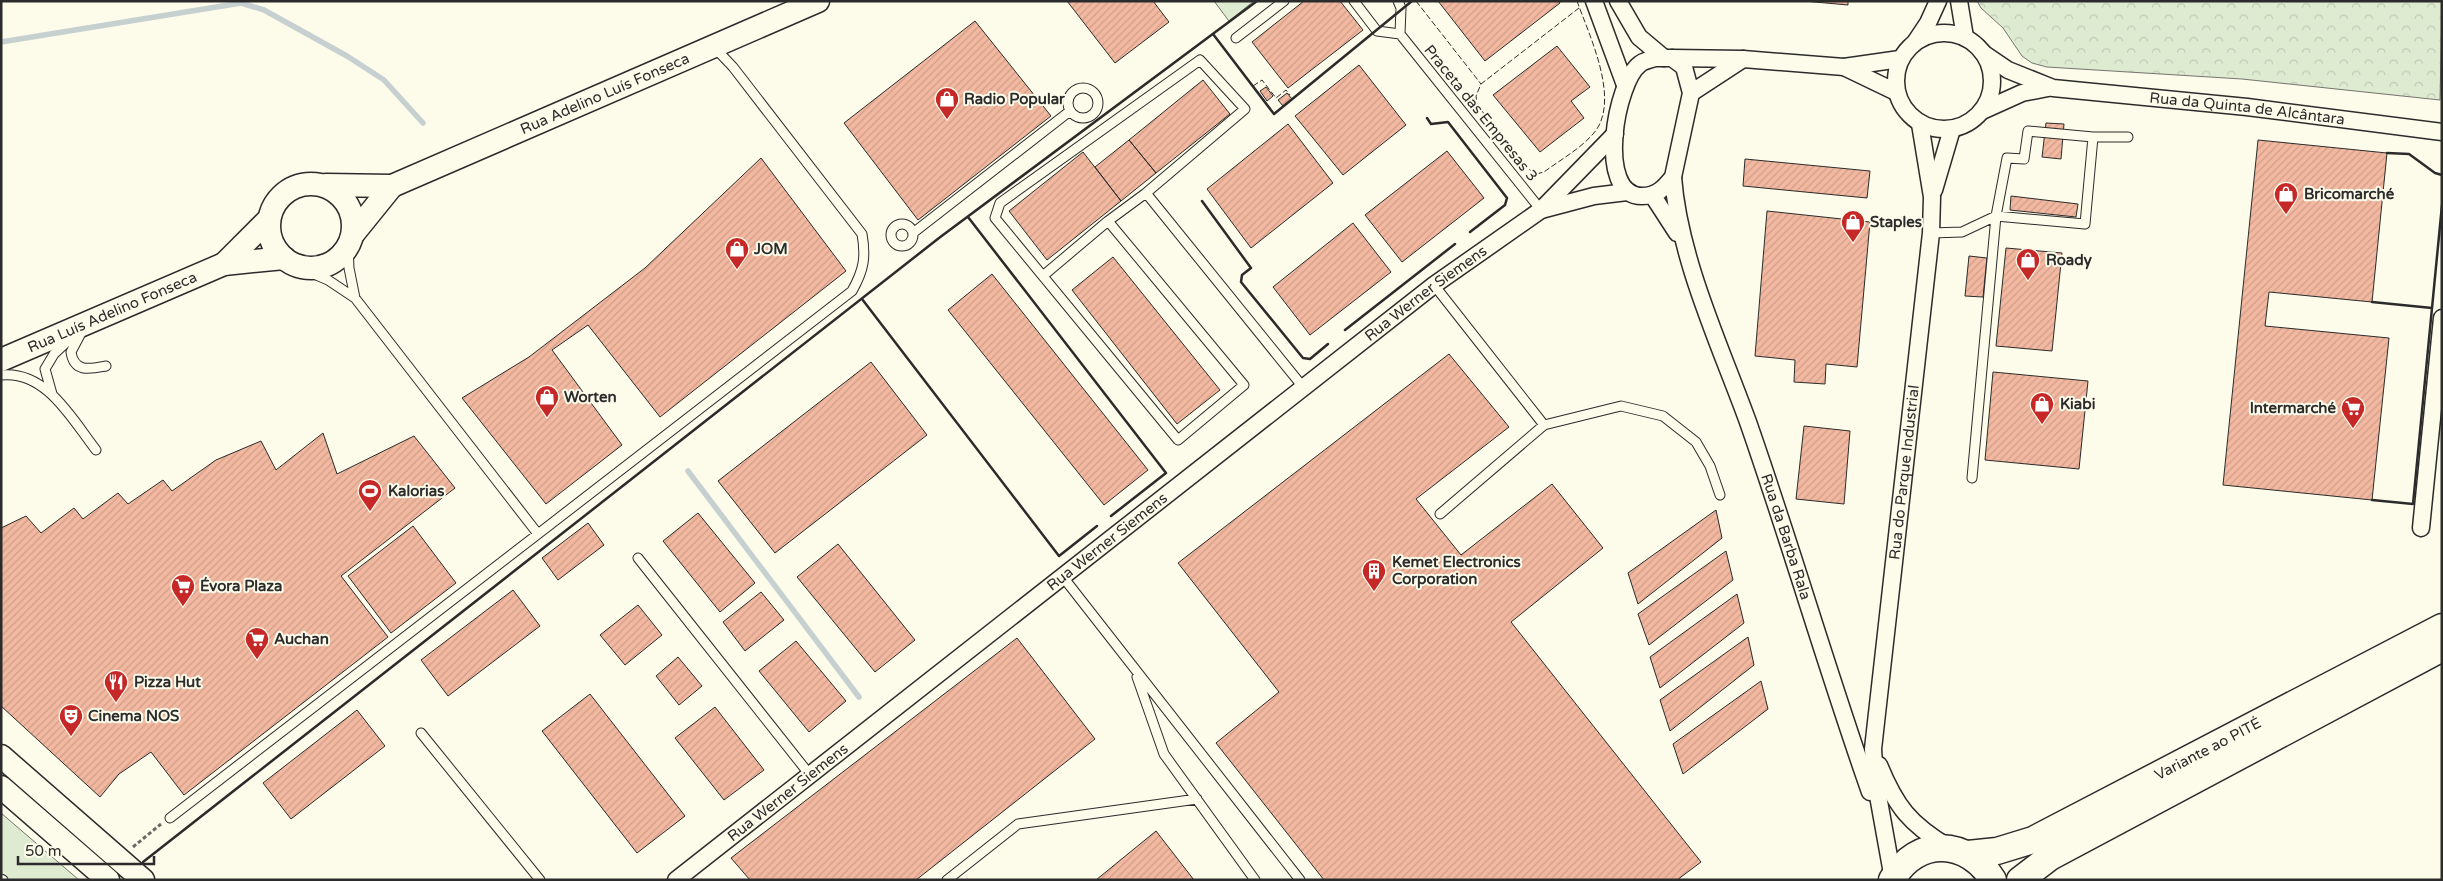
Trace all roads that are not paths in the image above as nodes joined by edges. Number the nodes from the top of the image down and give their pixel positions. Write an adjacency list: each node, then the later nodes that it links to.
1 (818, 1): 9 (street, Rua Adelino Luís Fonseca)
2 (1284, 1): 12 (lane)
3 (1354, 1): 10 (lane)
4 (1398, 1): 10 (lane)
5 (1594, 1): 20 (street)
6 (1618, 1): 16 (street)
7 (1938, 1): 13 (street)
8 (1959, 1): 11 (street)
9 (800, 7): 14 (street, Rua Adelino Luís Fonseca)
10 (1400, 34): 39 (lane, Praceta das Empresas 3)
11 (1965, 37): 13 (street); 15 (street)
12 (1236, 38)
13 (1916, 41): 18 (street)
14 (714, 46): 34 (street, Rua Adelino Luís Fonseca); 65 (lane)
15 (1983, 53): 21 (street); 25 (street)
16 (1668, 58): 17 (street); 20 (street); 23 (street)
17 (1743, 59): 19 (street); 23 (street)
18 (1900, 59): 19 (street); 22 (street)
19 (1844, 67): 22 (street)
20 (1625, 85): 29 (street)
21 (2053, 88): 25 (street); 28 (street, Rua da Quinta de Alcântara)
22 (1896, 92): 26 (street)
23 (1691, 93): 32 (street, Rua da Barba Rala)
24 (1070, 111): 44 (lane)
25 (1982, 111): 27 (street)
26 (1920, 124): 27 (street); 38 (street, Rua do Parque Industrial)
27 (1952, 129): 38 (street, Rua do Parque Industrial)
28 (2442, 132)
29 (1615, 134): 35 (street); 39 (street, Rua Werner Siemens)
30 (2093, 137): 31 (lane); 40 (lane); 40 (lane)
31 (2128, 137)
32 (1673, 177): 37 (street); 46 (street, Rua da Barba Rala)
33 (326, 185): 34 (street, Rua Adelino Luís Fonseca); 41 (street); 45 (street)
34 (392, 186): 45 (street, Rua Adelino Luís Fonseca)
35 (1627, 192): 37 (street, Rua Werner Siemens); 39 (street, Rua Werner Siemens)
36 (1146, 193): 42 (lane); 49 (lane); 57 (lane)
37 (1653, 196): 46 (street, Rua da Barba Rala)
38 (1932, 197): 43 (street, Rua do Parque Industrial)
39 (1540, 210): 50 (street, Rua Werner Siemens)
40 (1996, 216): 43 (lane); 61 (lane)
41 (269, 219): 47 (street); 48 (street, Rua Luís Adelino Fonseca)
42 (1108, 221): 49 (lane); 49 (lane)
43 (1931, 233): 72 (street, Rua do Parque Industrial)
44 (913, 234)
45 (351, 240): 47 (street); 51 (lane)
46 (1682, 241): 78 (street, Rua da Barba Rala)
47 (291, 263): 48 (street, Rua Luís Adelino Fonseca); 51 (lane)
48 (224, 264): 53 (street, Rua Luís Adelino Fonseca)
49 (1044, 275)
50 (1434, 285): 57 (street, Rua Werner Siemens); 59 (lane)
51 (355, 298): 65 (lane)
52 (2442, 318): 64 (street)
53 (86, 324): 54 (street, Rua Luís Adelino Fonseca); 55 (lane); 58 (lane)
54 (1, 360)
55 (106, 366)
56 (1, 375): 58 (lane)
57 (1303, 387): 67 (street, Rua Werner Siemens)
58 (52, 395): 60 (lane)
59 (1544, 425): 62 (lane); 63 (lane)
60 (96, 450)
61 (1972, 478)
62 (1720, 495)
63 (1440, 514)
64 (2421, 528)
65 (538, 534): 77 (lane)
66 (638, 558): 74 (lane)
67 (1063, 577): 70 (lane); 74 (street, Rua Werner Siemens)
68 (2442, 627): 79 (main road, Variante ao PITÉ)
69 (2442, 648): 89 (main road, Variante ao PITÉ)
70 (1135, 669): 76 (lane); 87 (lane)
71 (420, 733): 83 (lane)
72 (1873, 749): 78 (street, Rua da Barba Rala); 79 (street)
73 (1, 756): 82 (street)
74 (810, 774): 84 (street, Rua Werner Siemens)
75 (1, 787): 81 (street)
76 (1197, 799): 85 (lane); 86 (lane)
77 (170, 818)
78 (1885, 834): 80 (street, Rua da Barba Rala)
79 (1959, 851): 80 (main road, Variante ao PITÉ); 88 (main road)
80 (1892, 879)
81 (108, 880)
82 (143, 880)
83 (540, 880)
84 (676, 880)
85 (947, 880)
86 (1255, 880)
87 (1300, 880)
88 (1993, 880)
89 (2020, 880)

